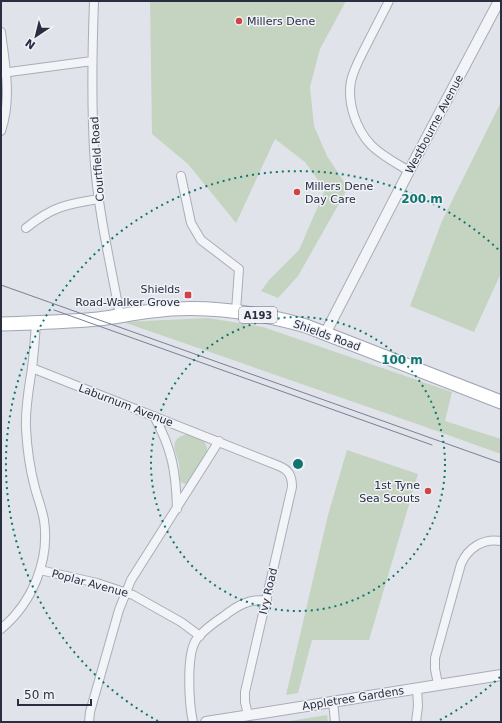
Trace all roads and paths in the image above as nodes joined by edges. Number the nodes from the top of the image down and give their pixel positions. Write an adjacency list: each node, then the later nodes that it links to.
1 (94, 1): 5 (street, Courtfield Road)
2 (389, 1): 8 (street)
3 (499, 1): 8 (street, Westbourne Avenue)
4 (1, 32): 6 (street)
5 (92, 61): 6 (street); 10 (street, Courtfield Road)
6 (3, 72): 7 (street)
7 (1, 131)
8 (409, 171): 16 (street, Westbourne Avenue)
9 (181, 176): 12 (street)
10 (99, 199): 11 (street); 13 (street, Courtfield Road)
11 (26, 228)
12 (236, 311): 13 (main road, Shields Road / A193); 16 (main road, Shields Road / A193)
13 (120, 316): 14 (main road, Shields Road / A193)
14 (36, 323): 15 (main road, Shields Road / A193); 17 (street)
15 (1, 324)
16 (325, 334): 18 (main road, Shields Road / A193)
17 (32, 368): 19 (street, Laburnum Avenue); 24 (street)
18 (501, 402)
19 (154, 416): 20 (street, Laburnum Avenue); 22 (street)
20 (219, 441): 21 (street, Laburnum Avenue); 22 (street)
21 (285, 469): 26 (street, Ivy Road)
22 (177, 509): 25 (street)
23 (501, 541): 30 (street)
24 (40, 570): 25 (street, Poplar Avenue); 27 (street)
25 (126, 592): 28 (street, Poplar Avenue); 35 (street)
26 (266, 600): 28 (street); 33 (street, Ivy Road)
27 (1, 629)
28 (200, 636): 36 (street)
29 (501, 675): 30 (street, Appletree Gardens)
30 (438, 684): 31 (street, Appletree Gardens)
31 (417, 688): 32 (street, Appletree Gardens); 39 (street)
32 (333, 701): 33 (street, Appletree Gardens); 38 (street)
33 (248, 715): 34 (street, Appletree Gardens)
34 (233, 720): 37 (street, Appletree Gardens)
35 (89, 722)
36 (193, 722)
37 (206, 722)
38 (335, 722)
39 (416, 722)

